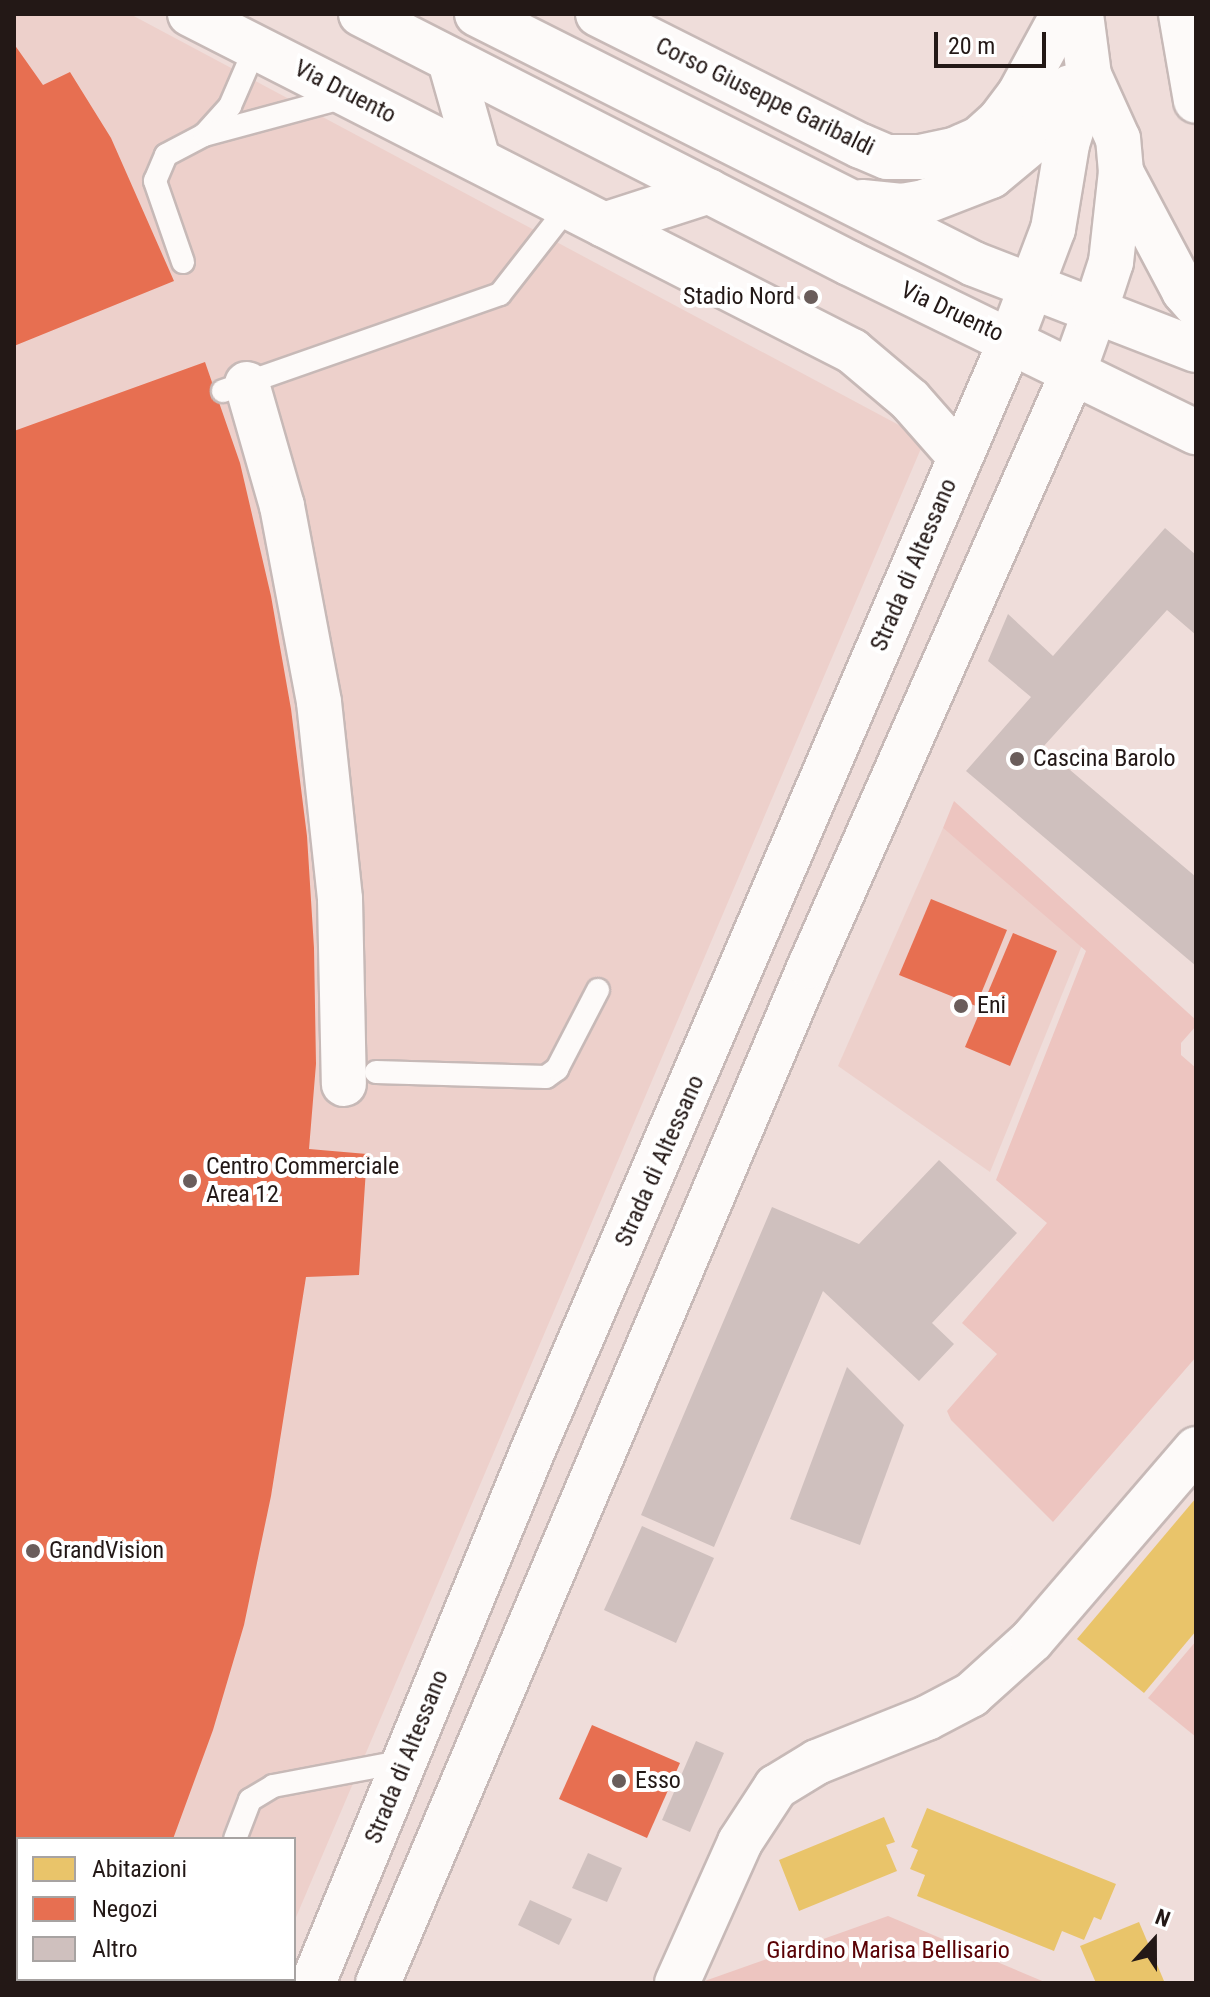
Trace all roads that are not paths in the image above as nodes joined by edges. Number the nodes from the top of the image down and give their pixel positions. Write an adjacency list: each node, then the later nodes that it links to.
1 (190, 14): 6 (street, Via Druento)
2 (361, 14): 8 (street, Via Druento)
3 (477, 14): 12 (street)
4 (1181, 14): 11 (street)
5 (628, 19): 9 (street, Corso Giuseppe Garibaldi)
6 (264, 30): 10 (street, Via Druento); 13 (lane)
7 (1079, 38): 9 (street, Corso Giuseppe Garibaldi); 15 (street); 17 (street); 20 (street)
8 (450, 61): 14 (street); 16 (street, Via Druento)
9 (687, 61): 12 (street)
10 (352, 95): 13 (lane); 14 (street, Via Druento)
11 (1196, 101)
12 (701, 126): 17 (street)
13 (204, 135): 19 (lane)
14 (478, 160): 18 (street, Via Druento)
15 (1121, 172): 21 (street); 22 (street)
16 (709, 191): 18 (street); 23 (street, Via Druento)
17 (851, 201): 20 (street)
18 (586, 216): 26 (lane); 28 (street, Via Druento)
19 (183, 262)
20 (1032, 288): 22 (street); 23 (street)
21 (1196, 305)
22 (1094, 314): 24 (street); 25 (street)
23 (1011, 340): 25 (street, Via Druento); 28 (street, Strada di Altessano)
24 (1196, 350)
25 (1074, 370): 27 (street, Via Druento); 35 (street)
26 (235, 387): 30 (street)
27 (1196, 432)
28 (960, 457): 32 (street, Strada di Altessano)
29 (598, 990): 30 (lane)
30 (360, 1078)
31 (1196, 1449): 36 (street)
32 (405, 1761): 33 (lane); 34 (street, Strada di Altessano)
33 (236, 1837)
34 (313, 1983)
35 (378, 1983)
36 (677, 1983)

